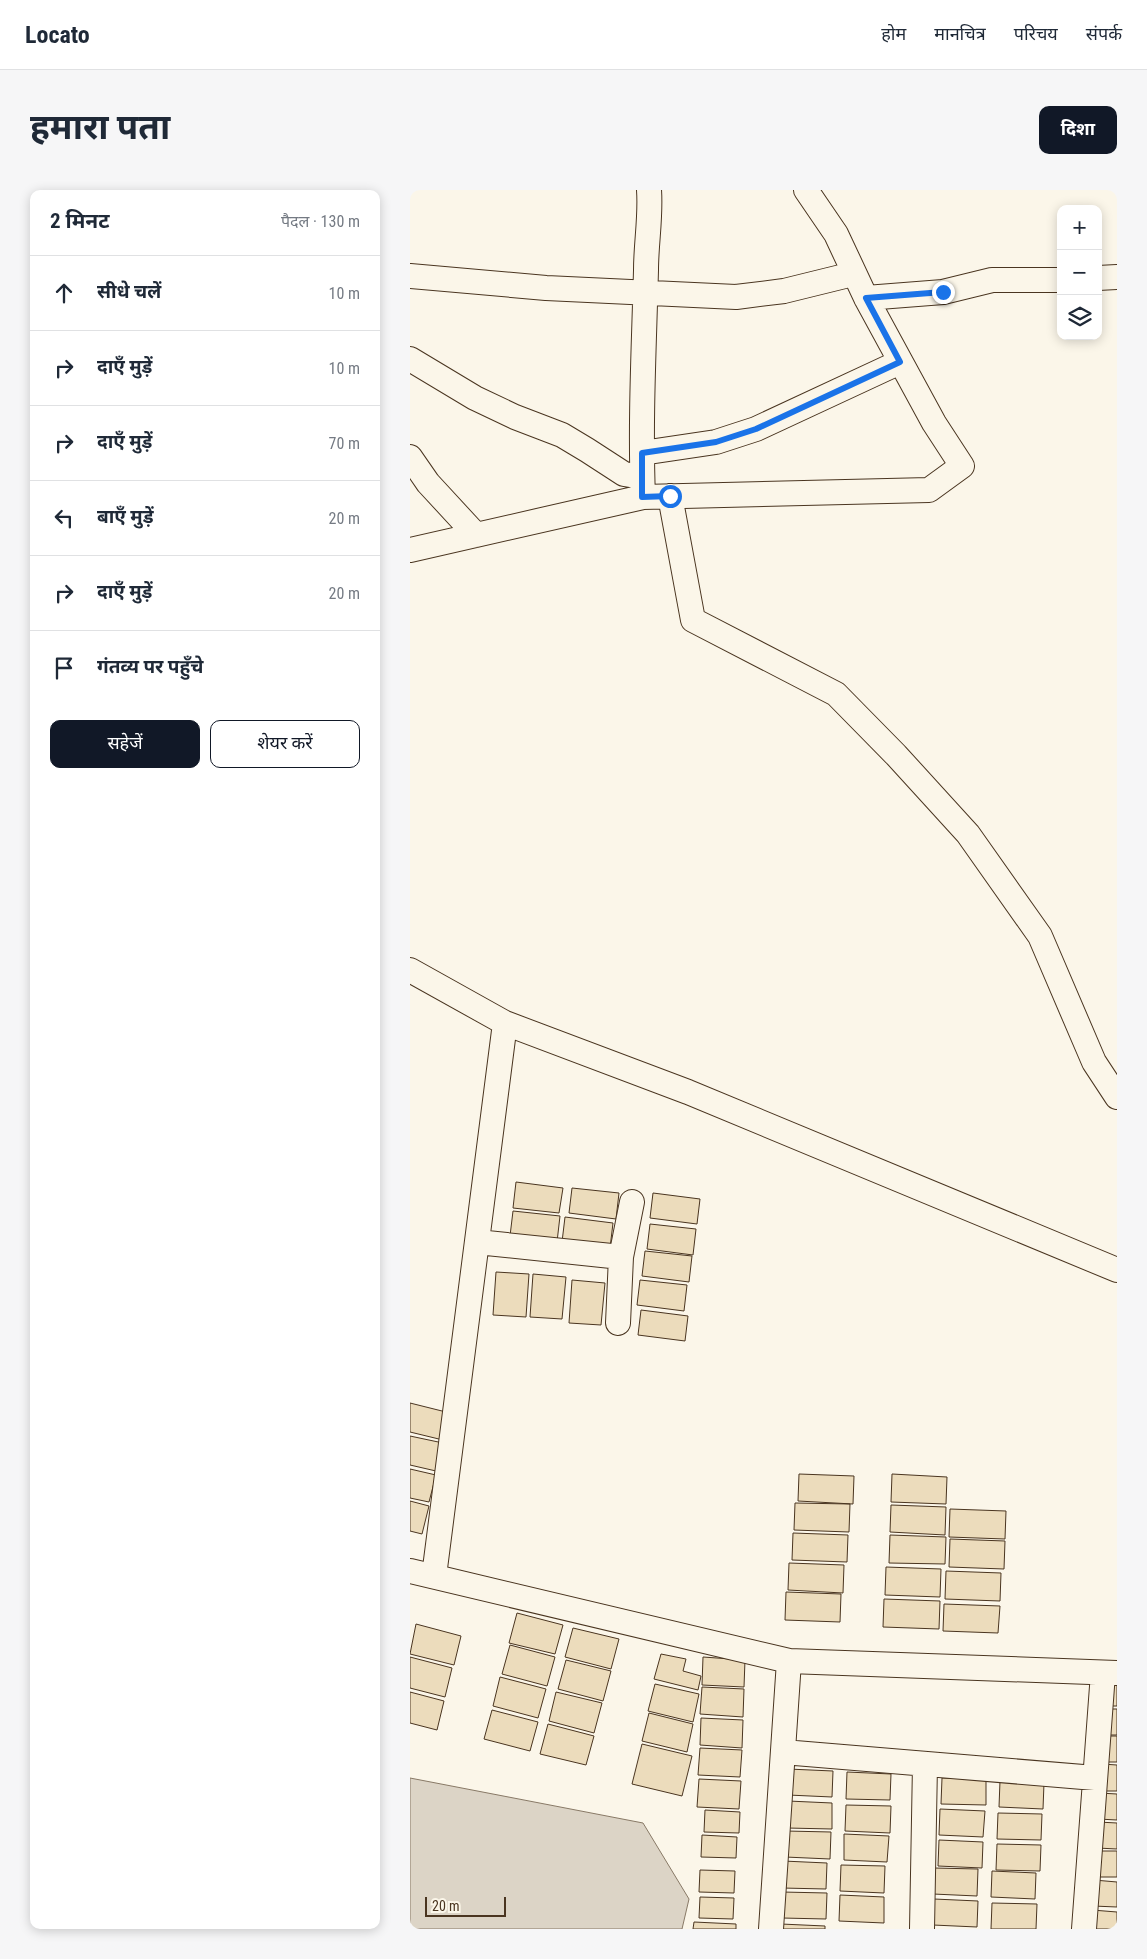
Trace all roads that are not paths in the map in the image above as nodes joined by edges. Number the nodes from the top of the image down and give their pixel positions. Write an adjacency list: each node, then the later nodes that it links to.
1 (649, 190): 8 (street)
2 (806, 190): 3 (street)
3 (853, 274): 8 (street); 9 (street)
4 (410, 276): 8 (street)
5 (1117, 276): 6 (street)
6 (1102, 278)
7 (1057, 280): 9 (street)
8 (645, 292): 12 (street)
9 (866, 298): 11 (street)
10 (410, 359): 14 (street)
11 (900, 362): 12 (street); 15 (street)
12 (642, 453): 14 (street)
13 (410, 457): 16 (street)
14 (642, 487): 15 (street); 16 (street)
15 (670, 496): 20 (street)
16 (476, 534): 17 (street)
17 (410, 550)
18 (410, 970): 19 (street)
19 (505, 1022): 22 (street); 24 (street)
20 (1117, 1097)
21 (632, 1202): 23 (street)
22 (477, 1242): 23 (street); 27 (street)
23 (622, 1258): 25 (street)
24 (1117, 1270)
25 (618, 1323)
26 (410, 1571): 27 (street)
27 (434, 1576): 28 (street)
28 (789, 1661): 29 (street); 30 (street)
29 (1110, 1673): 32 (street)
30 (783, 1752): 31 (street); 33 (street)
31 (924, 1764): 32 (street); 34 (street)
32 (1095, 1778): 35 (street)
33 (771, 1929)
34 (922, 1929)
35 (1084, 1929)

